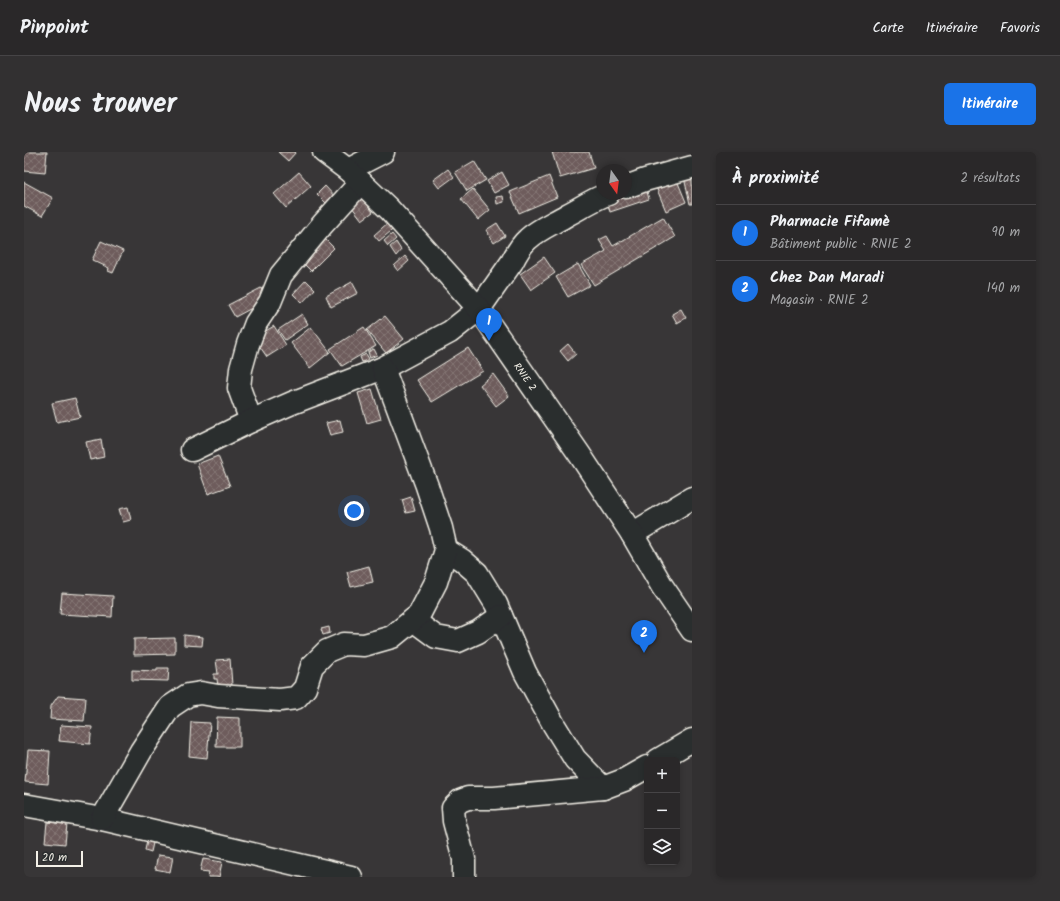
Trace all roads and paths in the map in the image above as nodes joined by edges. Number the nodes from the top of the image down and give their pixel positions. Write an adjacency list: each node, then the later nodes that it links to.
1 (324, 152): 4 (main road, RNIE 2 / RNIE 2)
2 (383, 152): 4 (main road)
3 (692, 167): 5 (main road)
4 (354, 176): 7 (main road, RNIE 2 / RNIE 2); 9 (main road)
5 (632, 185)
6 (596, 199): 7 (main road)
7 (479, 309): 8 (main road); 12 (main road, RNIE 2 / RNIE 2)
8 (383, 368): 9 (main road); 13 (main road)
9 (251, 421): 10 (main road)
10 (192, 450)
11 (692, 498): 12 (main road)
12 (632, 534): 16 (main road, RNIE 2 / RNIE 2)
13 (446, 550): 14 (main road); 15 (main road)
14 (501, 616): 15 (main road); 20 (main road)
15 (413, 620): 22 (main road)
16 (692, 630)
17 (692, 740): 18 (main road)
18 (663, 757)
19 (644, 769): 20 (main road)
20 (603, 788): 24 (main road)
21 (24, 805): 22 (main road)
22 (102, 819): 23 (main road)
23 (352, 877)
24 (464, 877)

